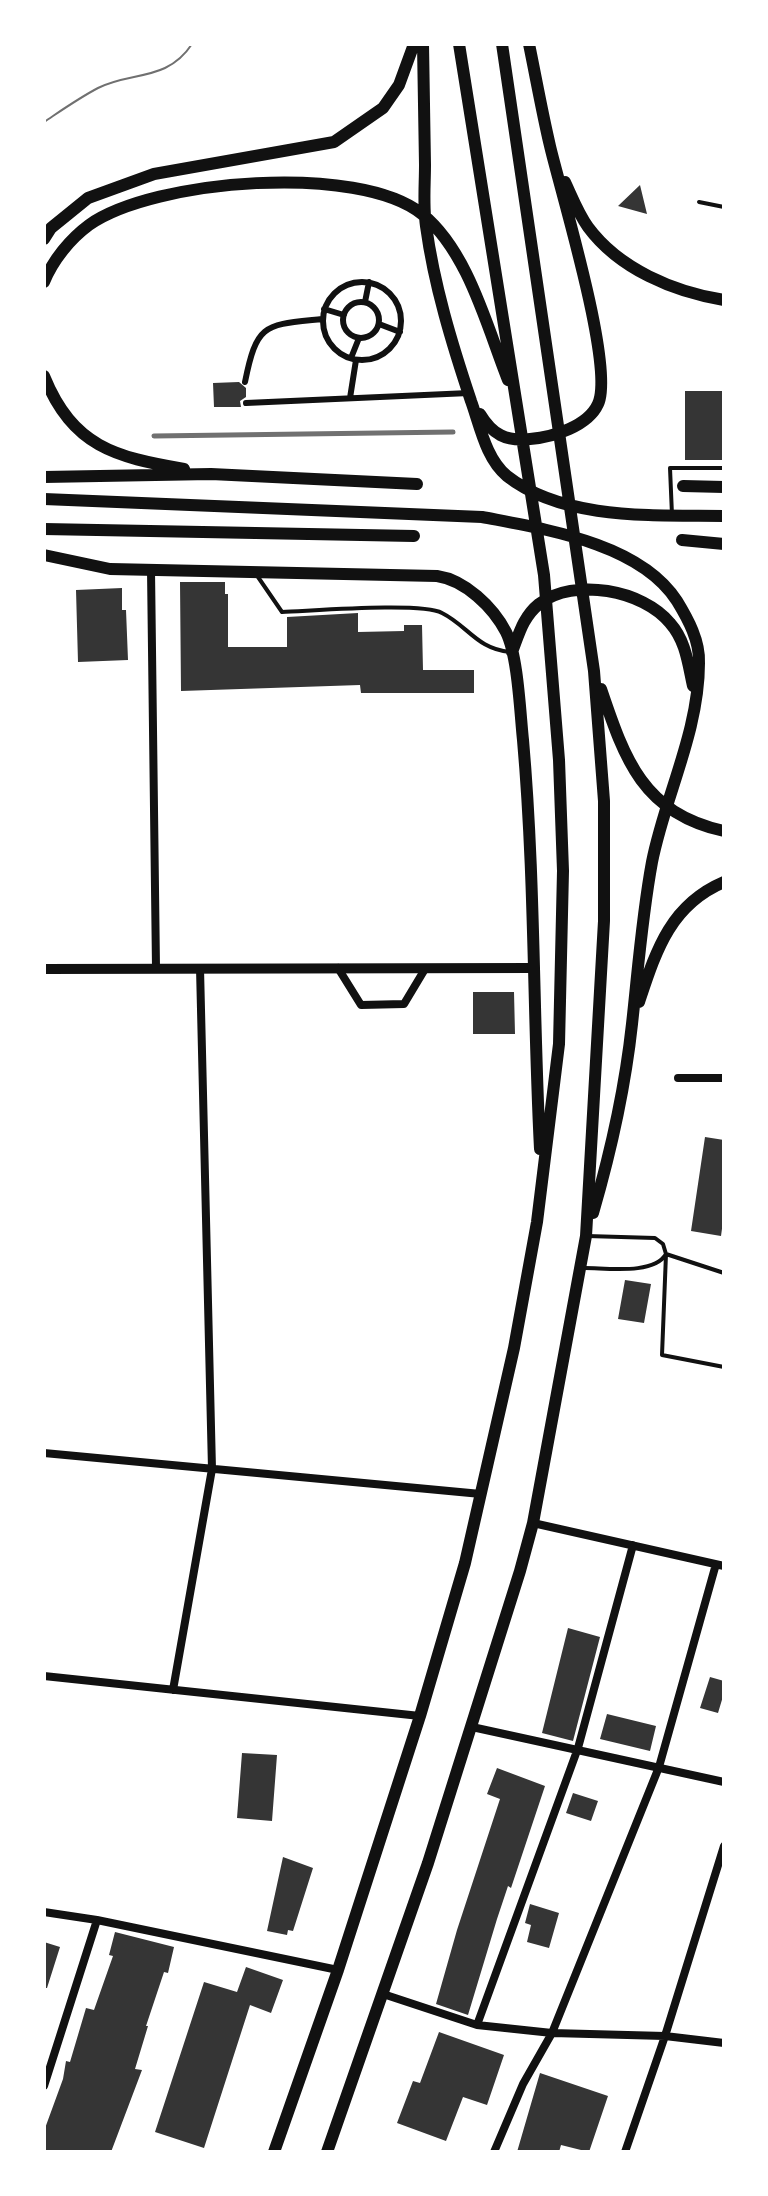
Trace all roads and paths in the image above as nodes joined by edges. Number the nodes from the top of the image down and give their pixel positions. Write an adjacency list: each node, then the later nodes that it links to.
1 (414, 44): 9 (highway)
2 (423, 44): 23 (highway)
3 (459, 44): 25 (highway)
4 (502, 44): 44 (highway)
5 (529, 44): 6 (highway)
6 (549, 145): 12 (highway); 23 (highway)
7 (699, 202): 8 (lane)
8 (724, 207)
9 (44, 239)
10 (44, 282): 25 (highway)
11 (369, 282): 13 (street); 14 (street); 18 (street)
12 (724, 300)
13 (365, 302): 15 (street); 17 (street)
14 (324, 309): 15 (street); 16 (street)
15 (344, 315): 19 (street)
16 (322, 319): 20 (street); 22 (street)
17 (379, 324): 18 (street); 19 (street)
18 (400, 332): 20 (street)
19 (359, 338): 20 (street)
20 (354, 359): 24 (street)
21 (44, 376): 28 (highway)
22 (245, 382)
23 (469, 393): 24 (street); 34 (highway)
24 (350, 398): 26 (street)
25 (516, 402): 57 (highway)
26 (246, 403)
27 (724, 468): 34 (lane)
28 (211, 474): 29 (highway); 30 (highway)
29 (44, 477)
30 (417, 484)
31 (683, 486): 32 (highway)
32 (724, 487)
33 (44, 499): 45 (highway)
34 (672, 515): 35 (highway)
35 (724, 516)
36 (44, 529): 37 (highway)
37 (414, 536)
38 (682, 540): 39 (highway)
39 (724, 542)
40 (44, 555): 41 (highway)
41 (151, 570): 42 (highway); 48 (street)
42 (256, 573): 43 (lane); 43 (highway)
43 (512, 652): 45 (highway); 51 (highway)
44 (594, 671): 46 (highway); 58 (highway)
45 (696, 699): 54 (highway)
46 (724, 831)
47 (724, 882): 54 (highway)
48 (156, 968): 49 (street); 52 (street)
49 (200, 968): 50 (street); 64 (street)
50 (338, 968): 53 (street); 53 (street)
51 (533, 968): 53 (street); 57 (highway)
52 (44, 969)
53 (425, 969)
54 (632, 1024): 58 (highway)
55 (678, 1078): 56 (street)
56 (724, 1078)
57 (542, 1184): 65 (highway)
58 (586, 1236): 59 (lane); 60 (highway)
59 (666, 1254): 60 (lane); 61 (lane); 62 (lane)
60 (582, 1268): 66 (highway)
61 (724, 1273)
62 (724, 1367)
63 (44, 1453): 64 (street)
64 (212, 1469): 65 (street); 70 (street)
65 (481, 1494): 71 (highway)
66 (533, 1523): 67 (street); 72 (highway)
67 (633, 1545): 68 (street); 73 (street)
68 (720, 1565): 74 (street)
69 (44, 1676): 70 (street)
70 (173, 1690): 71 (street)
71 (420, 1716): 79 (highway)
72 (472, 1727): 73 (street); 80 (highway)
73 (578, 1748): 74 (street); 81 (street)
74 (659, 1767): 75 (street); 82 (street)
75 (724, 1782)
76 (724, 1846): 83 (street)
77 (44, 1912): 78 (street)
78 (97, 1920): 79 (street); 85 (street)
79 (338, 1970): 86 (highway)
80 (383, 1994): 81 (street); 87 (highway)
81 (477, 2025): 82 (street)
82 (552, 2033): 83 (street); 88 (street)
83 (665, 2036): 84 (street); 89 (street)
84 (724, 2043)
85 (44, 2086)
86 (274, 2152)
87 (327, 2152)
88 (494, 2152)
89 (625, 2152)

